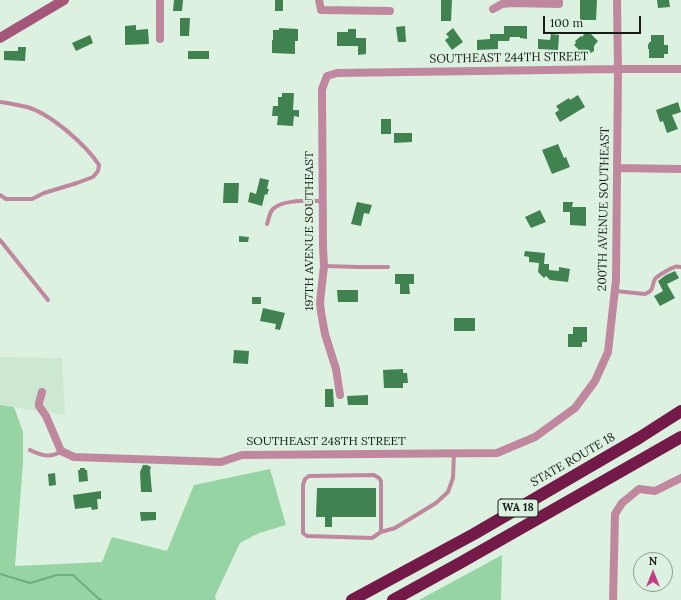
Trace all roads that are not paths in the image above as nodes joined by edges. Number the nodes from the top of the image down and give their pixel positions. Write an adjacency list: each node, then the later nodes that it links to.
1 (64, 0): 8 (street)
2 (160, 0): 9 (street)
3 (319, 0): 7 (street)
4 (617, 0): 10 (street, 200TH AVENUE SOUTHEAST)
5 (559, 2): 6 (street)
6 (493, 9)
7 (390, 11)
8 (0, 38)
9 (160, 39)
10 (618, 69): 11 (street, SOUTHEAST 244TH STREET); 12 (street, SOUTHEAST 244TH STREET); 14 (street, 200TH AVENUE SOUTHEAST)
11 (681, 69)
12 (337, 73): 17 (street, 197TH AVENUE SOUTHEAST)
13 (0, 102): 16 (lane)
14 (618, 168): 15 (street); 23 (street, 200TH AVENUE SOUTHEAST)
15 (681, 169)
16 (0, 195)
17 (322, 201): 18 (lane); 20 (street, 197TH AVENUE SOUTHEAST)
18 (267, 224)
19 (0, 240): 24 (lane)
20 (324, 266): 21 (lane); 26 (street, 197TH AVENUE SOUTHEAST)
21 (388, 267)
22 (681, 267): 23 (lane)
23 (615, 291): 27 (street, 200TH AVENUE SOUTHEAST)
24 (48, 300)
25 (42, 392): 31 (street)
26 (340, 395)
27 (574, 408): 32 (street, SOUTHEAST 248TH STREET)
28 (681, 411): 35 (highway, STATE ROUTE 18 / WA 18)
29 (681, 437): 36 (highway, WA 18)
30 (30, 450): 31 (lane)
31 (61, 452): 32 (street, SOUTHEAST 248TH STREET)
32 (454, 453): 34 (lane)
33 (681, 478): 37 (street)
34 (381, 532): 34 (lane)
35 (352, 600)
36 (393, 600)
37 (613, 600)

